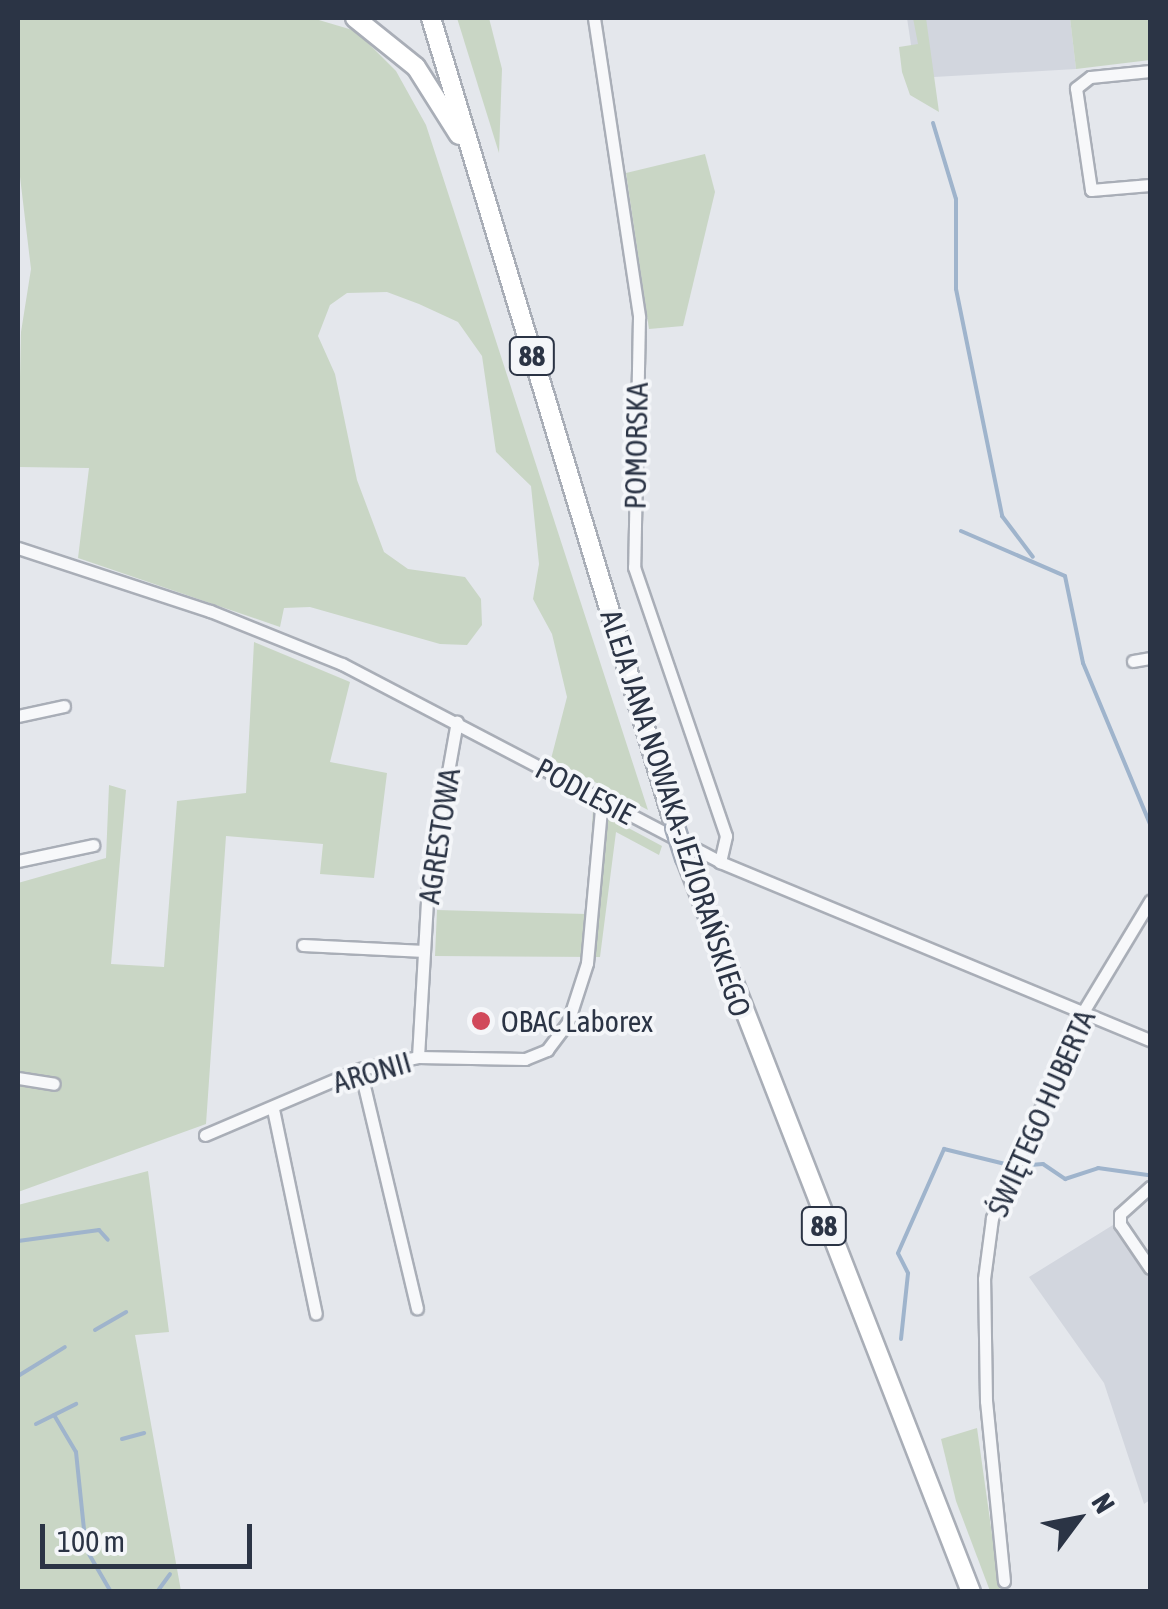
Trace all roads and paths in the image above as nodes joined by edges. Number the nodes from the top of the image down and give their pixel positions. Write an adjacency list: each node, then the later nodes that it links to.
1 (356, 18): 5 (main road)
2 (431, 18): 5 (main road, ALEJA JANA NOWAKA-JEZIORAŃSKIEGO / 88)
3 (594, 18): 16 (street, POMORSKA)
4 (1150, 71): 6 (street)
5 (470, 152): 33 (main road, ALEJA JANA NOWAKA-JEZIORAŃSKIEGO / 88, bridge)
6 (1150, 185)
7 (18, 548): 12 (street, PODLESIE)
8 (1150, 658): 9 (street)
9 (1133, 661)
10 (64, 706): 11 (street)
11 (18, 716)
12 (458, 722): 13 (street, PODLESIE); 19 (street, AGRESTOWA)
13 (602, 799): 16 (street, PODLESIE); 22 (street, ARONII)
14 (94, 845): 15 (street)
15 (18, 861)
16 (720, 862): 20 (street, PODLESIE)
17 (1150, 901): 20 (street, ŚWIĘTEGO HUBERTA)
18 (303, 945): 19 (street)
19 (424, 950): 22 (street, AGRESTOWA)
20 (1083, 1012): 21 (street, PODLESIE); 32 (street, ŚWIĘTEGO HUBERTA)
21 (1150, 1040)
22 (418, 1057): 23 (street, ARONII)
23 (360, 1070): 26 (street, ARONII); 30 (street)
24 (18, 1078): 25 (street)
25 (54, 1084)
26 (273, 1110): 27 (street, ARONII); 31 (street)
27 (205, 1135)
28 (1150, 1187): 29 (street)
29 (1150, 1268)
30 (417, 1308)
31 (316, 1314)
32 (1004, 1581)
33 (970, 1592)

